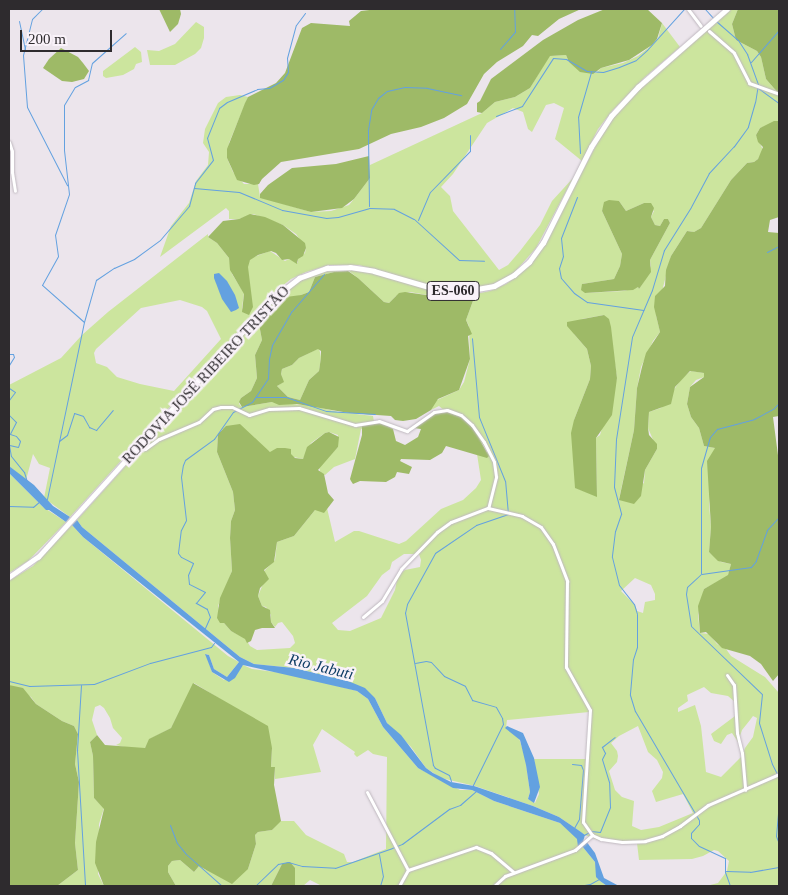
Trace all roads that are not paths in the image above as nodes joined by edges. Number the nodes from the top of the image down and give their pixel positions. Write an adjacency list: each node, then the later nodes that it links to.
1 (688, 9): 3 (street)
2 (727, 9): 8 (main road, RODOVIA JOSÉ RIBEIRO TRISTÃO / ES-060)
3 (701, 26)
4 (709, 31): 5 (street)
5 (779, 94)
6 (9, 142): 7 (street)
7 (15, 191)
8 (137, 447): 9 (street); 10 (main road, RODOVIA JOSÉ RIBEIRO TRISTÃO / ES-060)
9 (488, 508): 11 (street); 16 (street)
10 (9, 577)
11 (363, 617)
12 (727, 676): 14 (street)
13 (779, 774): 14 (street)
14 (745, 790): 16 (street)
15 (367, 792): 17 (street)
16 (592, 835): 18 (street)
17 (408, 870): 18 (street); 19 (street)
18 (514, 873): 20 (street)
19 (399, 886)
20 (494, 886)

